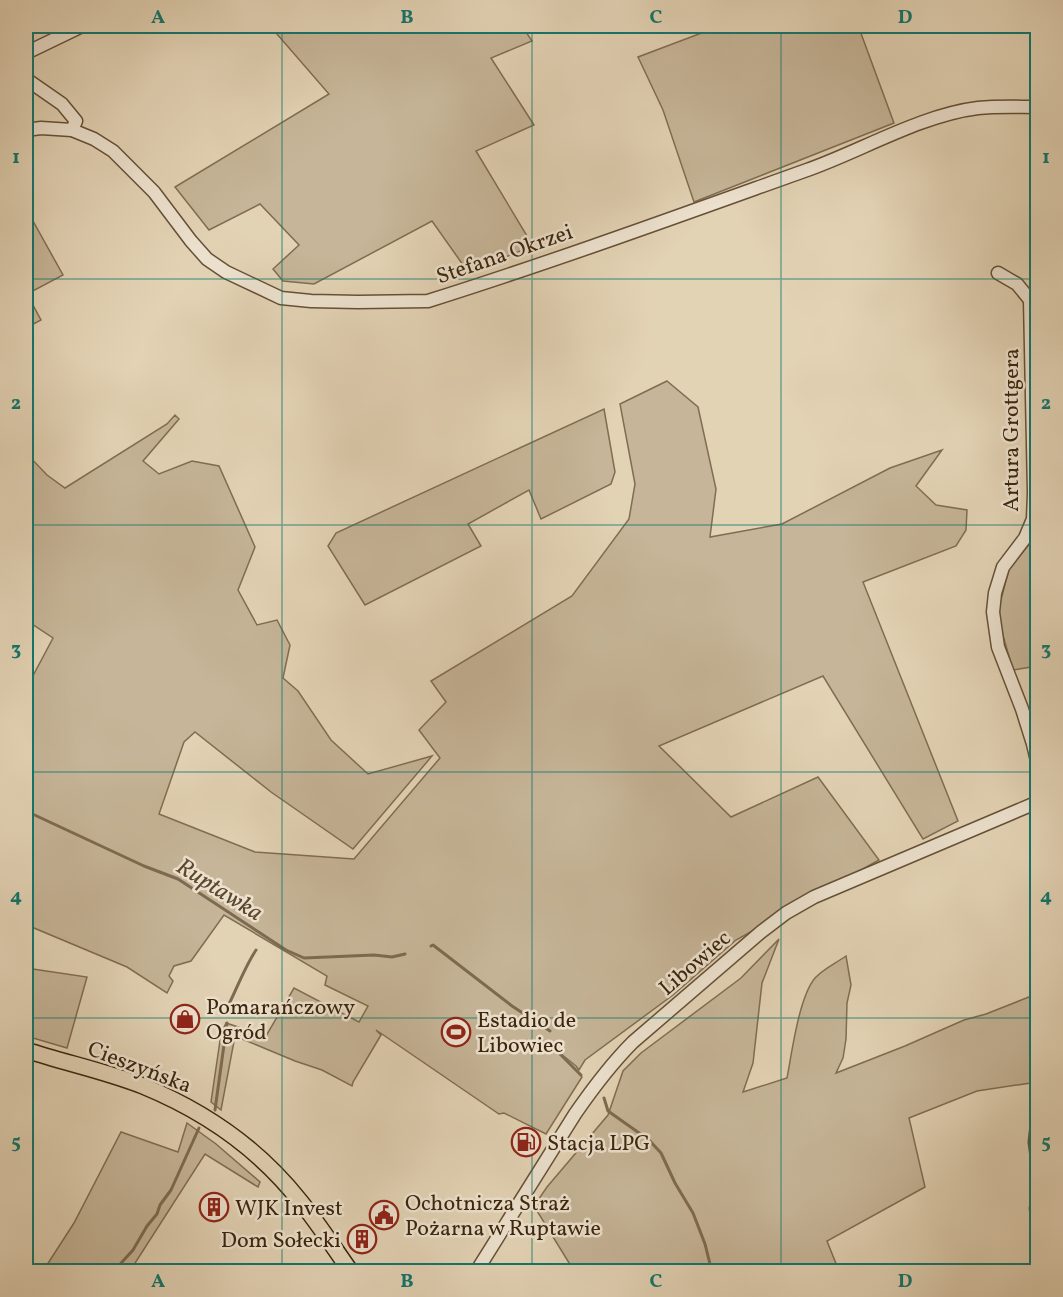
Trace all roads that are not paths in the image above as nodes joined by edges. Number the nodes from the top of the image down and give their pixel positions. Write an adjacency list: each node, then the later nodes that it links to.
1 (82, 26): 2 (street)
2 (26, 52)
3 (26, 80): 6 (street)
4 (1038, 107): 6 (street, Stefana Okrzei)
5 (26, 130): 6 (street, Stefana Okrzei)
6 (72, 130)
7 (998, 273): 8 (street, Artura Grottgera)
8 (1038, 765)
9 (1038, 802): 14 (street, Libowiec)
10 (26, 1050): 13 (main road, Cieszyńska)
11 (1038, 1118): 12 (street)
12 (1038, 1165)
13 (351, 1272)
14 (476, 1272)

